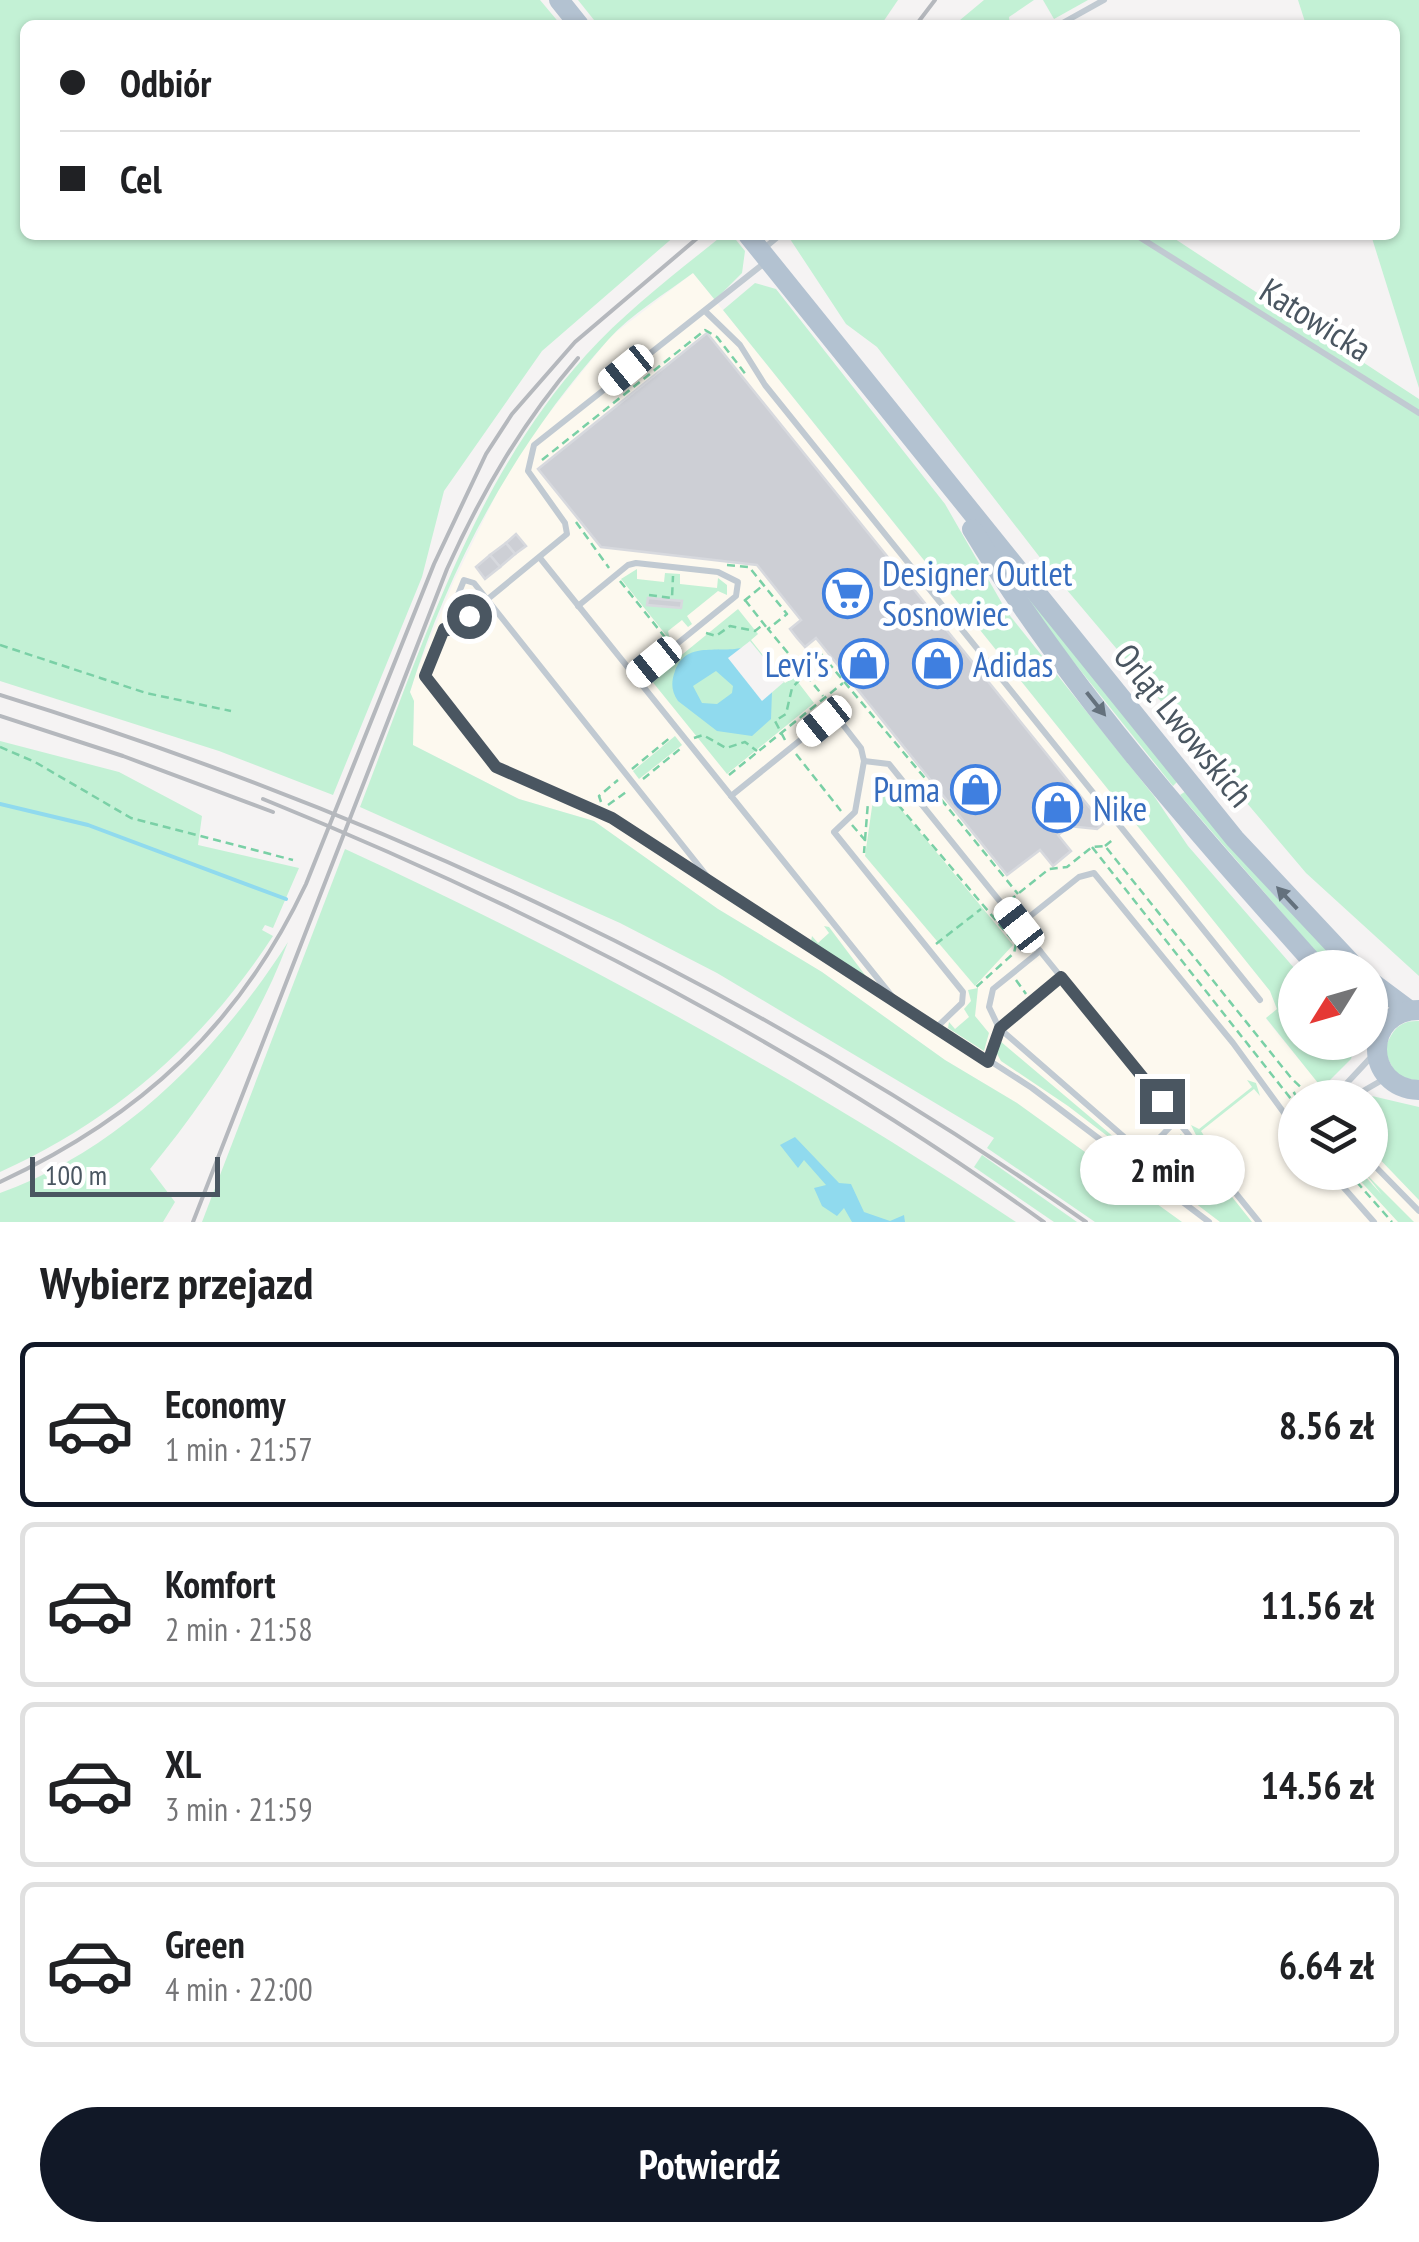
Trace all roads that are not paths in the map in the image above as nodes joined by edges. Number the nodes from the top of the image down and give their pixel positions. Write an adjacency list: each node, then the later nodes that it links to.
1 (559, 0): 3 (main road)
2 (1104, 0): 4 (lane)
3 (575, 20)
4 (1068, 20)
5 (1144, 240): 8 (lane, Katowicka)
6 (759, 249): 7 (lane); 9 (main road, Orląt Lwowskich)
7 (706, 312): 10 (lane); 24 (lane)
8 (1419, 413)
9 (934, 468): 20 (main road, Orląt Lwowskich, one-way to 20); 21 (main road, Orląt Lwowskich, one-way to 9)
10 (540, 558): 11 (lane); 12 (lane)
11 (487, 600): 13 (lane); 13 (lane); 17 (lane)
12 (578, 606): 14 (lane); 14 (lane)
13 (444, 629): 17 (lane)
14 (636, 677): 16 (lane)
15 (864, 761): 16 (lane); 18 (lane); 28 (lane)
16 (731, 796): 25 (lane)
17 (711, 881): 25 (lane)
18 (1019, 925): 19 (lane); 35 (lane)
19 (1040, 950): 22 (lane); 29 (lane)
20 (1303, 950)
21 (1339, 950)
22 (1061, 977): 29 (lane); 36 (lane)
23 (1388, 993): 26 (main road)
24 (1260, 1000)
25 (899, 1005): 28 (lane)
26 (1414, 1010): 27 (main road)
27 (1388, 1022)
28 (936, 1028): 31 (lane)
29 (1000, 1028): 31 (lane); 36 (lane)
30 (1381, 1060): 32 (main road)
31 (988, 1062): 40 (lane)
32 (1387, 1078): 33 (lane); 34 (main road)
33 (1382, 1080)
34 (1419, 1090)
35 (1278, 1105)
36 (1177, 1120): 41 (lane)
37 (1388, 1180): 39 (lane)
38 (1346, 1190): 42 (lane)
39 (1419, 1212)
40 (1208, 1222)
41 (1259, 1222)
42 (1374, 1222)

